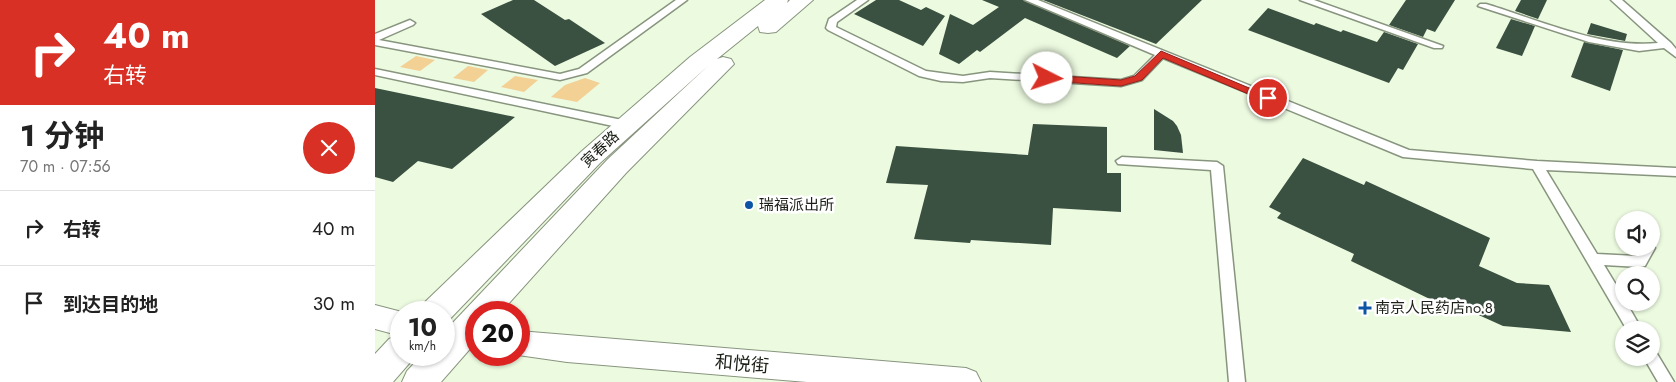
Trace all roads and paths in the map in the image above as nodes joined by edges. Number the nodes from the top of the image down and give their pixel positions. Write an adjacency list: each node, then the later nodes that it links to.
1 (682, 0): 10 (lane)
2 (777, 0): 16 (main road, 寅春路)
3 (803, 0): 26 (main road, 寅春路)
4 (863, 0): 13 (lane)
5 (1029, 0): 13 (lane)
6 (1305, 0): 12 (lane)
7 (1616, 0): 11 (lane)
8 (1483, 6): 11 (lane)
9 (410, 23): 10 (lane)
10 (375, 40)
11 (1667, 45): 14 (lane)
12 (1438, 46)
13 (1161, 54): 18 (lane)
14 (1676, 54)
15 (375, 72): 16 (lane)
16 (627, 125): 22 (main road, 寅春路)
17 (1122, 161): 33 (lane)
18 (1537, 165): 19 (lane); 21 (lane)
19 (1676, 172)
20 (1643, 256): 21 (lane)
21 (1593, 259): 25 (lane)
22 (447, 301)
23 (375, 317): 24 (street)
24 (390, 321)
25 (1630, 321)
26 (461, 335): 31 (main road, 寅春路)
27 (530, 344): 32 (street, 和悦街)
28 (390, 361): 30 (main road)
29 (1656, 366): 34 (lane)
30 (375, 378)
31 (419, 382)
32 (966, 382)
33 (1237, 382)
34 (1666, 382)

